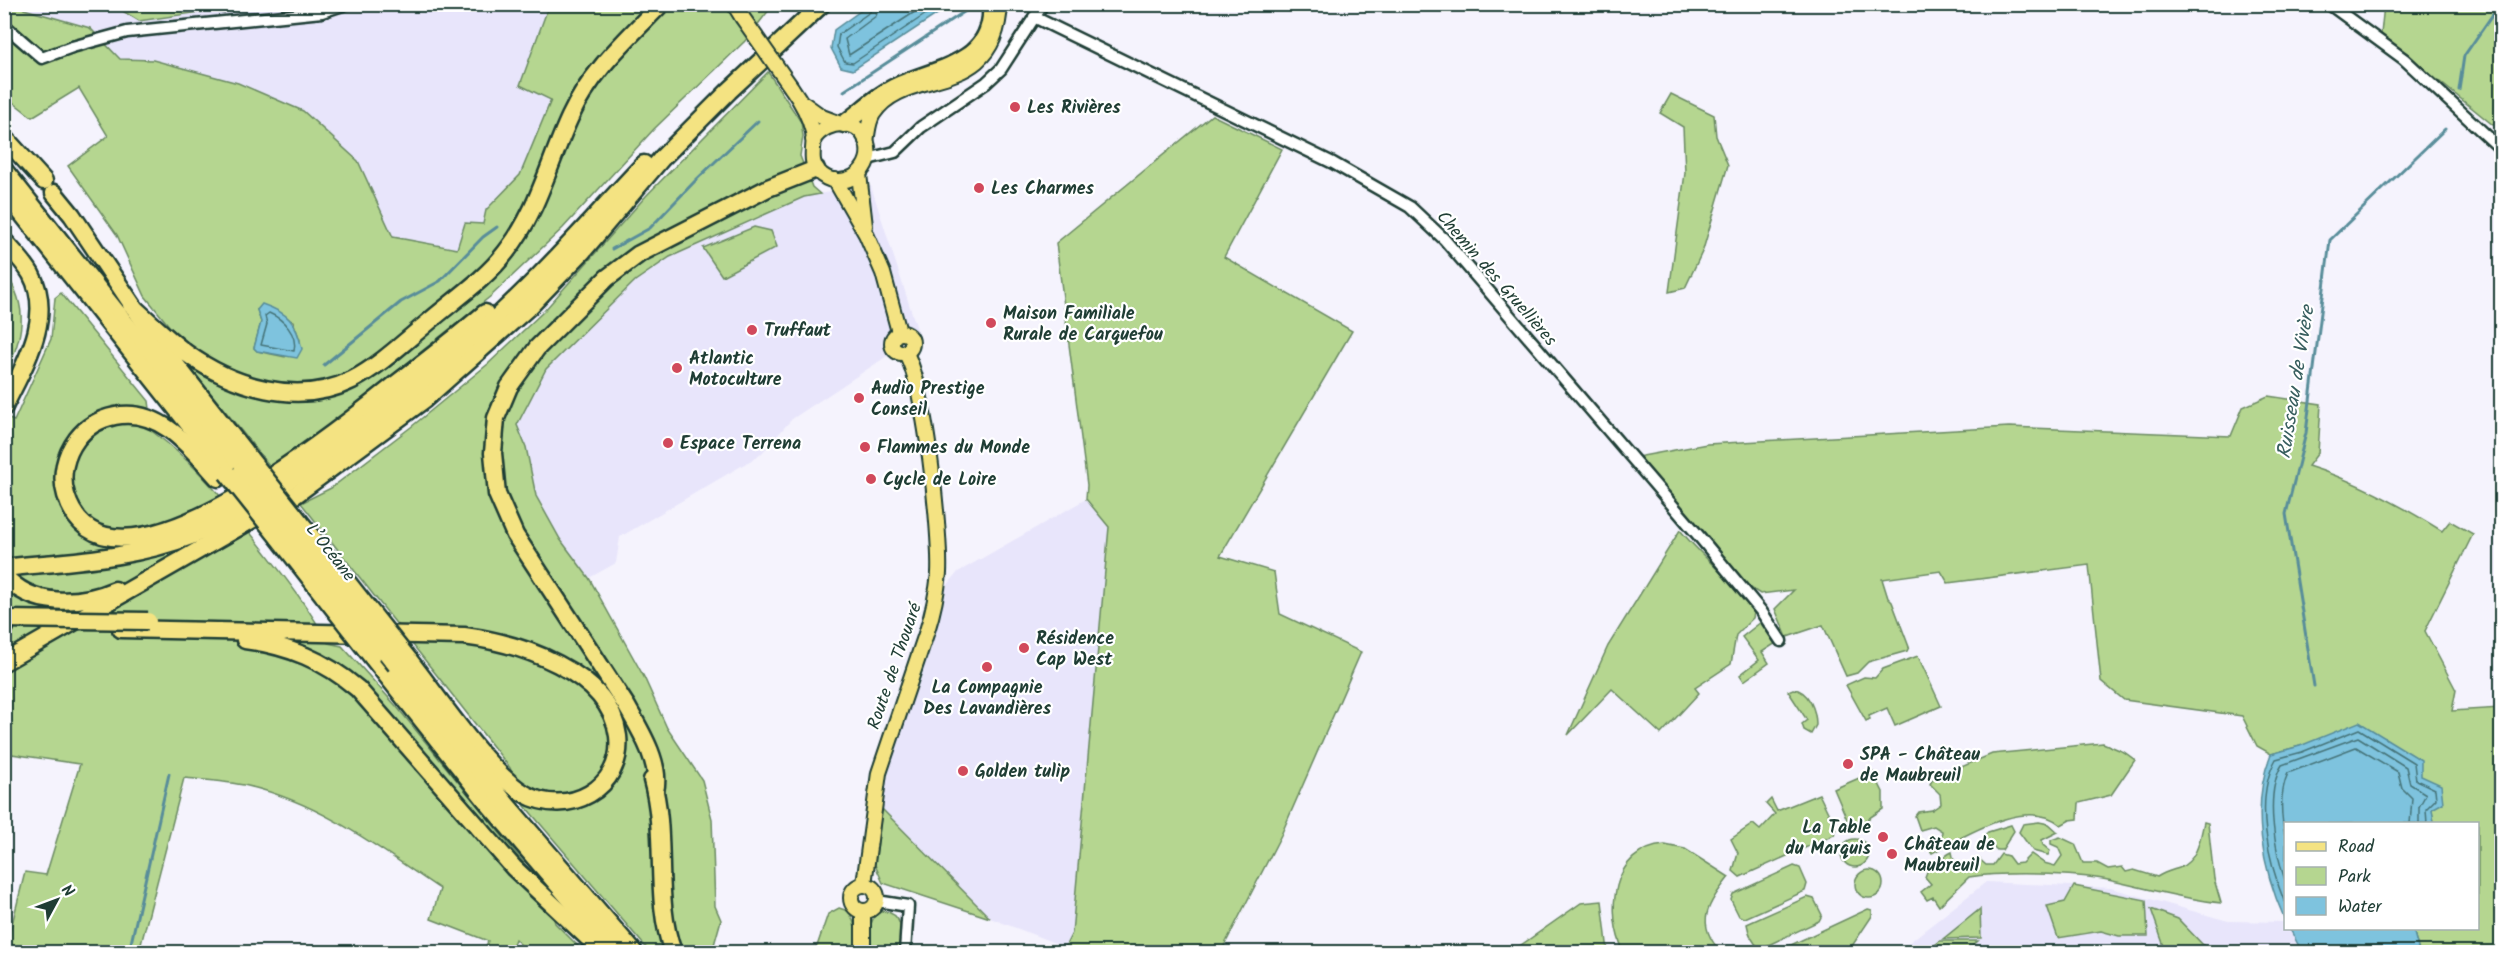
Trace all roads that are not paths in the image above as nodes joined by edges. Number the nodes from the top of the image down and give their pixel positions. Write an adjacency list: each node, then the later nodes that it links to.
1 (346, 4): 13 (street)
2 (661, 4): 29 (highway)
3 (809, 4): 27 (highway)
4 (822, 4): 12 (highway)
5 (832, 4): 12 (highway)
6 (991, 4): 15 (highway)
7 (1000, 4): 18 (main road)
8 (1042, 4): 11 (street)
9 (2329, 4): 19 (street)
10 (736, 8): 14 (main road, bridge)
11 (1034, 17): 20 (street); 41 (street, Chemin des Gruellières)
12 (802, 23): 35 (highway)
13 (4, 25)
14 (804, 104): 15 (main road); 17 (main road)
15 (841, 123): 17 (main road); 18 (main road)
16 (4, 137): 29 (highway)
17 (813, 140): 21 (main road)
18 (866, 141): 20 (main road)
19 (2502, 150)
20 (868, 159): 23 (main road)
21 (816, 169): 24 (main road); 44 (highway)
22 (4, 170): 31 (highway, L’Océane)
23 (859, 174): 24 (main road); 26 (main road)
24 (835, 180): 26 (main road)
25 (4, 191): 31 (highway, L’Océane)
26 (866, 234): 45 (main road, Route de Thouaré)
27 (574, 239): 31 (highway); 33 (highway)
28 (4, 240): 30 (highway)
29 (131, 305): 31 (highway)
30 (4, 406)
31 (234, 470): 32 (highway, L’Océane, bridge); 32 (highway, L’Océane, bridge)
32 (289, 529): 36 (highway, L’Océane)
33 (4, 568)
34 (4, 575): 35 (highway)
35 (148, 580): 42 (highway)
36 (336, 589): 43 (highway, L’Océane, bridge); 49 (highway, L’Océane, bridge)
37 (5, 619): 38 (highway, bridge)
38 (145, 625): 39 (highway); 40 (highway); 44 (highway)
39 (5, 627)
40 (211, 630): 43 (highway); 48 (highway)
41 (1781, 641)
42 (4, 662)
43 (402, 663): 50 (highway, L’Océane)
44 (655, 791): 51 (highway)
45 (864, 884): 46 (main road); 47 (main road)
46 (877, 901): 47 (main road); 53 (street)
47 (863, 911): 52 (main road)
48 (603, 952)
49 (615, 952)
50 (634, 952)
51 (673, 952)
52 (863, 952)
53 (905, 952)

